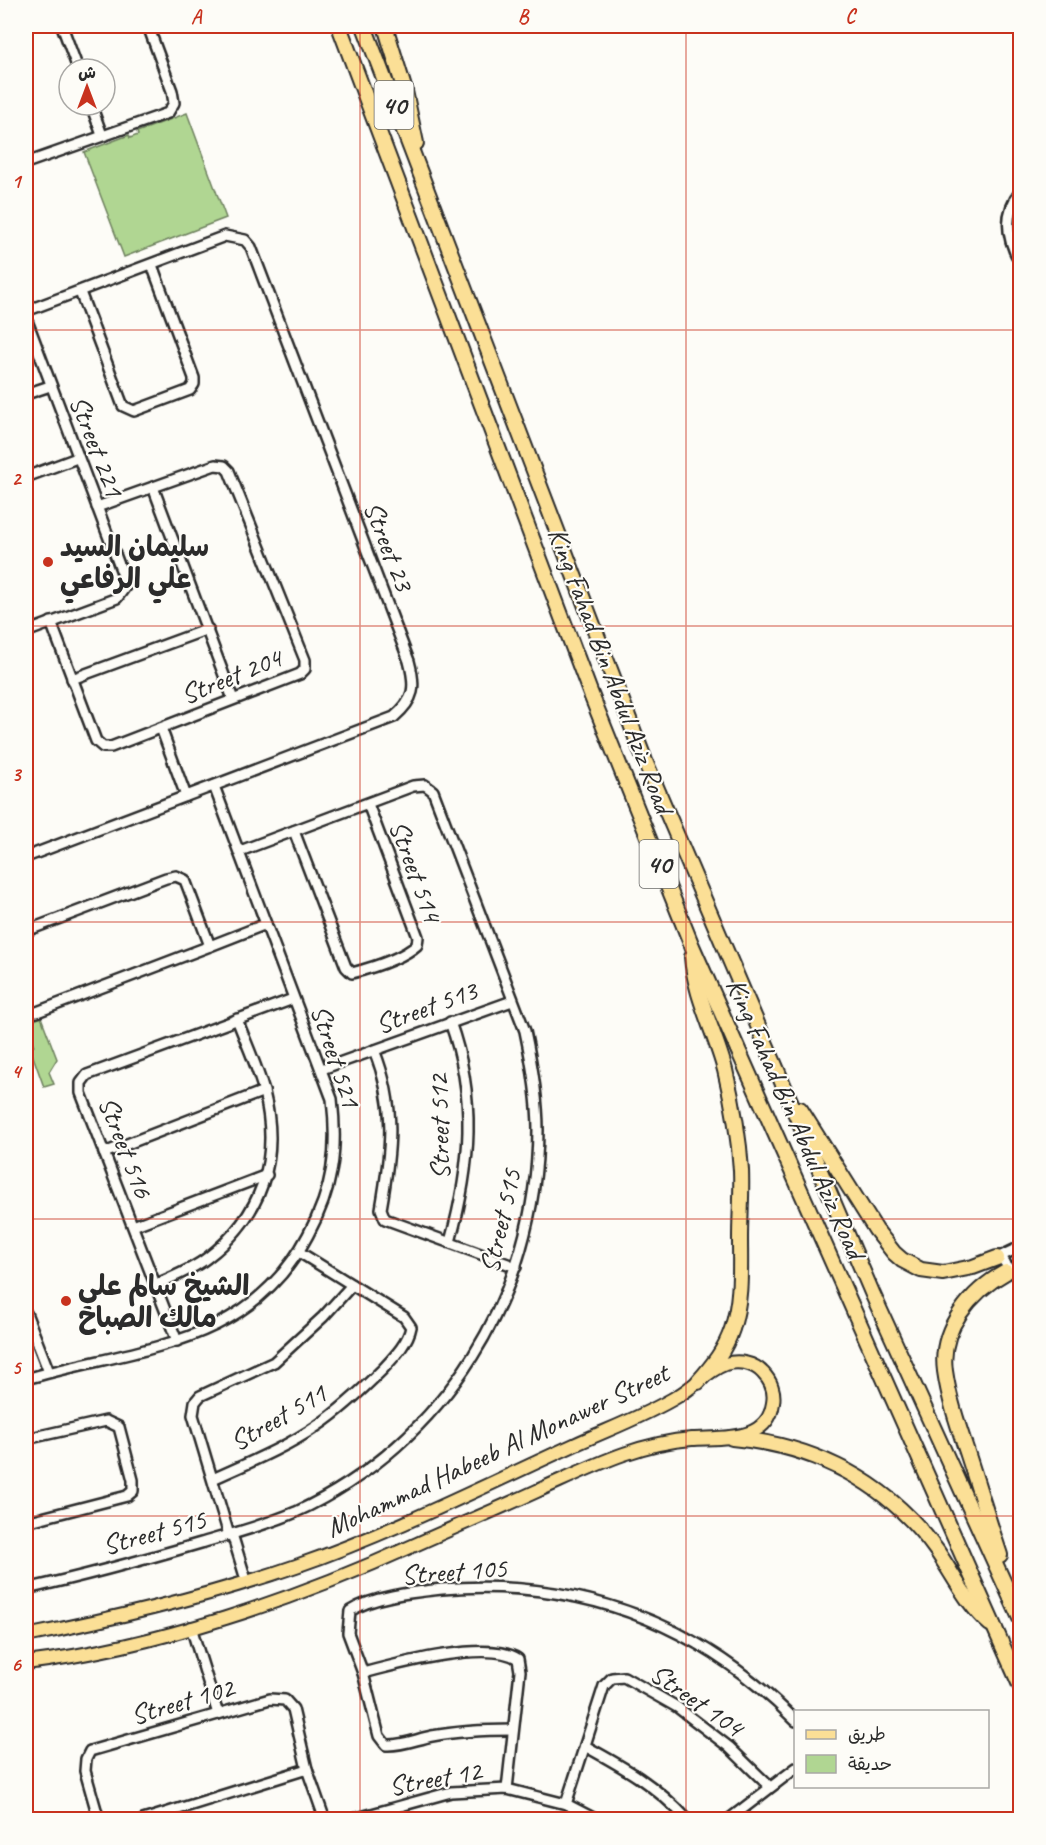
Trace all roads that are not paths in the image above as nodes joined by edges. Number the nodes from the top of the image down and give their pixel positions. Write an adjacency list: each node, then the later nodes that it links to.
1 (62, 26): 6 (street)
2 (148, 26): 8 (street)
3 (339, 26): 39 (highway, King Fahad Bin Abdul Aziz Road / 40)
4 (364, 26): 11 (highway, King Fahad Bin Abdul Aziz Road / 40)
5 (385, 26): 11 (highway)
6 (74, 57)
7 (95, 117): 8 (street)
8 (102, 135): 10 (street)
9 (26, 151): 10 (street)
10 (27, 162)
11 (425, 183): 47 (highway, King Fahad Bin Abdul Aziz Road / 40)
12 (1020, 192): 13 (street)
13 (1020, 262)
14 (152, 265): 15 (street, Street 23); 15 (street); 30 (street, Street 23)
15 (80, 292): 16 (street, Street 23)
16 (26, 311)
17 (26, 318): 18 (street, Street 221)
18 (50, 386): 19 (street); 20 (street, Street 221)
19 (26, 394)
20 (78, 458): 21 (street); 23 (street, Street 221)
21 (26, 477)
22 (153, 487): 23 (street, Street 204); 25 (street); 28 (street, Street 204)
23 (97, 507): 24 (street, Street 221)
24 (51, 622): 26 (street, Street 221); 27 (street, Street 204)
25 (208, 629): 27 (street); 28 (street)
26 (26, 632)
27 (72, 680): 29 (street, Street 204)
28 (232, 699): 29 (street, Street 204)
29 (161, 728): 31 (street)
30 (214, 786): 31 (street, Street 23); 34 (street, Street 521)
31 (186, 796): 35 (street, Street 23)
32 (368, 804): 33 (street, Street 515); 33 (street, Street 514); 41 (street, Street 515)
33 (294, 831): 34 (street, Street 515)
34 (240, 851): 36 (street, Street 521)
35 (26, 857)
36 (266, 924): 38 (street); 40 (street, Street 521)
37 (26, 931): 38 (street)
38 (210, 946): 42 (street)
39 (692, 946): 65 (highway); 75 (highway, King Fahad Bin Abdul Aziz Road / 40)
40 (294, 999): 43 (street, Street 516); 46 (street, Street 521)
41 (512, 1000): 44 (street, Street 513); 57 (street, Street 515)
42 (26, 1012)
43 (237, 1019): 48 (street); 49 (street, Street 516)
44 (450, 1022): 45 (street, Street 513); 52 (street, Street 512)
45 (374, 1050): 46 (street, Street 513); 52 (street, Street 512)
46 (322, 1069): 54 (street, Street 521)
47 (776, 1069): 55 (highway); 73 (highway, King Fahad Bin Abdul Aziz Road / 40)
48 (264, 1091): 49 (street); 50 (street)
49 (104, 1153): 51 (street, Street 516)
50 (267, 1175): 51 (street); 59 (street)
51 (133, 1226): 59 (street, Street 516)
52 (450, 1242): 57 (street)
53 (1020, 1247): 55 (street)
54 (299, 1252): 60 (street, Street 511); 62 (street, Street 521)
55 (997, 1258): 58 (street)
56 (1020, 1265): 58 (street)
57 (516, 1267): 70 (street, Street 515)
58 (1006, 1272): 73 (highway)
59 (154, 1285): 62 (street, Street 516)
60 (352, 1285): 68 (street); 68 (street, Street 511)
61 (26, 1312): 63 (street)
62 (177, 1341): 63 (street, Street 521)
63 (49, 1372): 64 (street, Street 521)
64 (26, 1379)
65 (698, 1382): 66 (main road, Mohammad Habeeb Al Monawer Street); 71 (main road, Mohammad Habeeb Al Monawer Street)
66 (732, 1438): 74 (main road, Mohammad Habeeb Al Monawer Street); 75 (highway)
67 (26, 1439): 69 (street)
68 (213, 1479): 70 (street)
69 (26, 1522)
70 (230, 1534): 71 (street); 72 (street, Street 515)
71 (247, 1583): 76 (main road, Mohammad Habeeb Al Monawer Street)
72 (26, 1589)
73 (1020, 1618)
74 (191, 1628): 77 (main road, Mohammad Habeeb Al Monawer Street); 80 (street)
75 (996, 1629): 79 (highway, King Fahad Bin Abdul Aziz Road / 40)
76 (26, 1636)
77 (26, 1663)
78 (363, 1673): 81 (street, Street 105); 82 (street, Street 105); 82 (street)
79 (1020, 1685)
80 (218, 1714): 84 (street, Street 102); 89 (street, Street 102)
81 (794, 1720)
82 (513, 1730): 87 (street)
83 (585, 1746): 86 (street, Street 104); 88 (street, Street 104); 94 (street)
84 (307, 1769): 90 (street); 91 (street, Street 102)
85 (794, 1769): 86 (street)
86 (770, 1787): 95 (street)
87 (507, 1789): 88 (street, Street 12); 92 (street, Street 12)
88 (567, 1804): 93 (street, Street 12)
89 (99, 1820)
90 (143, 1820)
91 (325, 1820)
92 (350, 1820)
93 (597, 1820)
94 (688, 1820)
95 (728, 1820)

